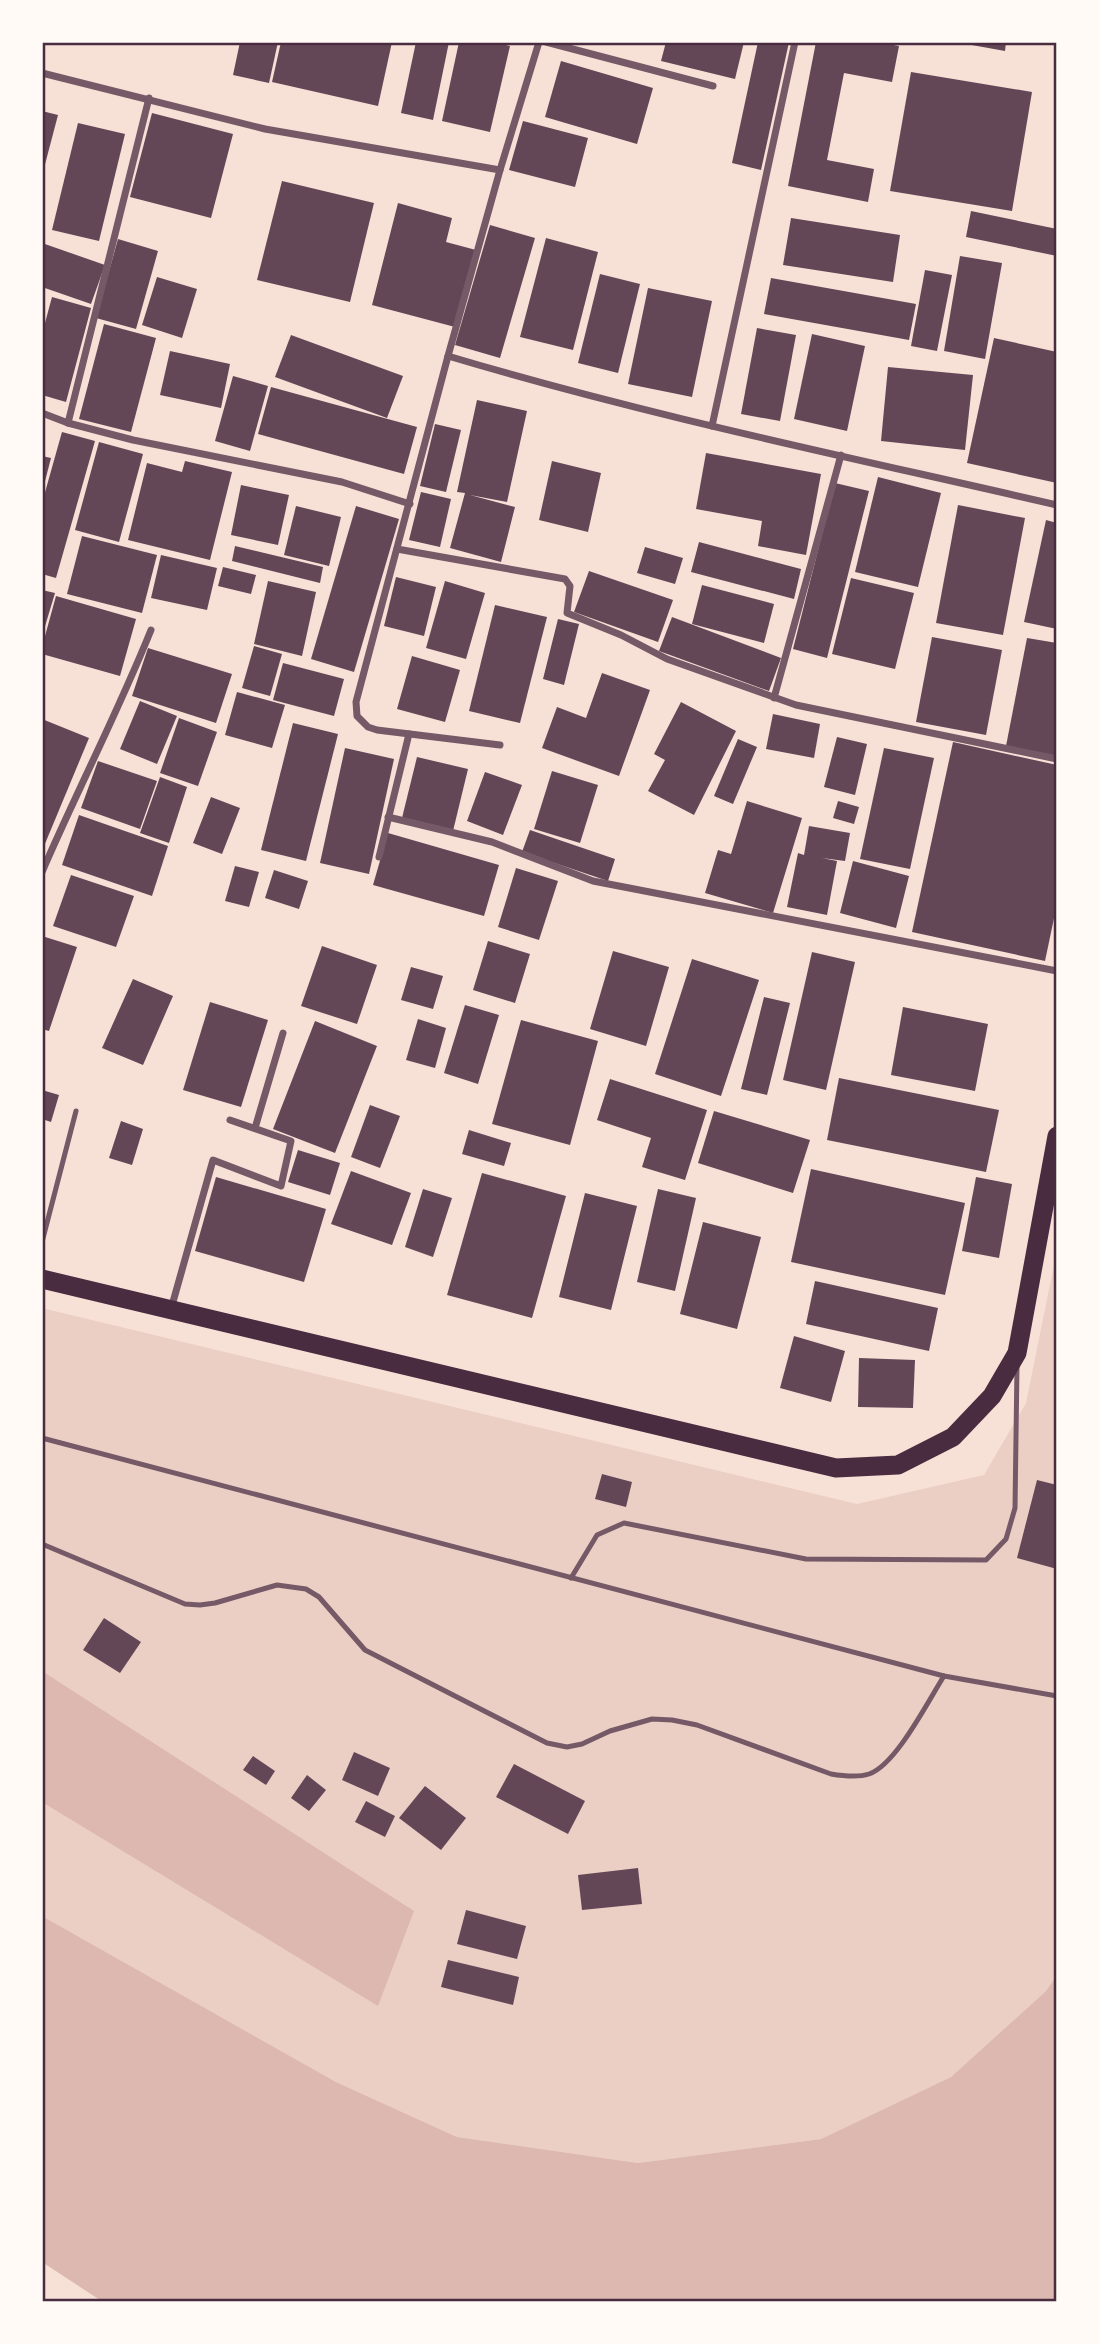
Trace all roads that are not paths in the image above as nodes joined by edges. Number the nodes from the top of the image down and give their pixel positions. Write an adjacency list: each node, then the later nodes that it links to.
1 (538, 42): 7 (street)
2 (546, 42): 5 (street)
3 (795, 42): 11 (street)
4 (42, 73): 6 (street)
5 (713, 86)
6 (149, 98): 7 (street); 10 (street)
7 (500, 170): 8 (street)
8 (448, 356): 11 (street); 13 (street)
9 (42, 414): 10 (street)
10 (68, 423): 13 (street)
11 (712, 426): 12 (street)
12 (841, 455): 14 (street); 17 (street)
13 (410, 504): 15 (street)
14 (1057, 505)
15 (397, 549): 17 (street); 18 (street)
16 (151, 630): 23 (street)
17 (774, 698): 20 (street)
18 (409, 734): 19 (street); 21 (street)
19 (500, 745)
20 (1057, 759)
21 (388, 817): 22 (street); 24 (street)
22 (379, 857)
23 (42, 872)
24 (1057, 971)
25 (283, 1033): 28 (street)
26 (76, 1111): 30 (lane)
27 (230, 1120): 28 (street)
28 (255, 1128): 32 (street)
29 (1057, 1136): 33 (highway)
30 (42, 1242)
31 (42, 1279): 32 (highway)
32 (171, 1309): 33 (highway)
33 (1017, 1353): 36 (lane)
34 (42, 1438): 36 (lane)
35 (42, 1544): 37 (lane)
36 (571, 1578): 37 (lane)
37 (944, 1676): 38 (lane)
38 (1057, 1696)

